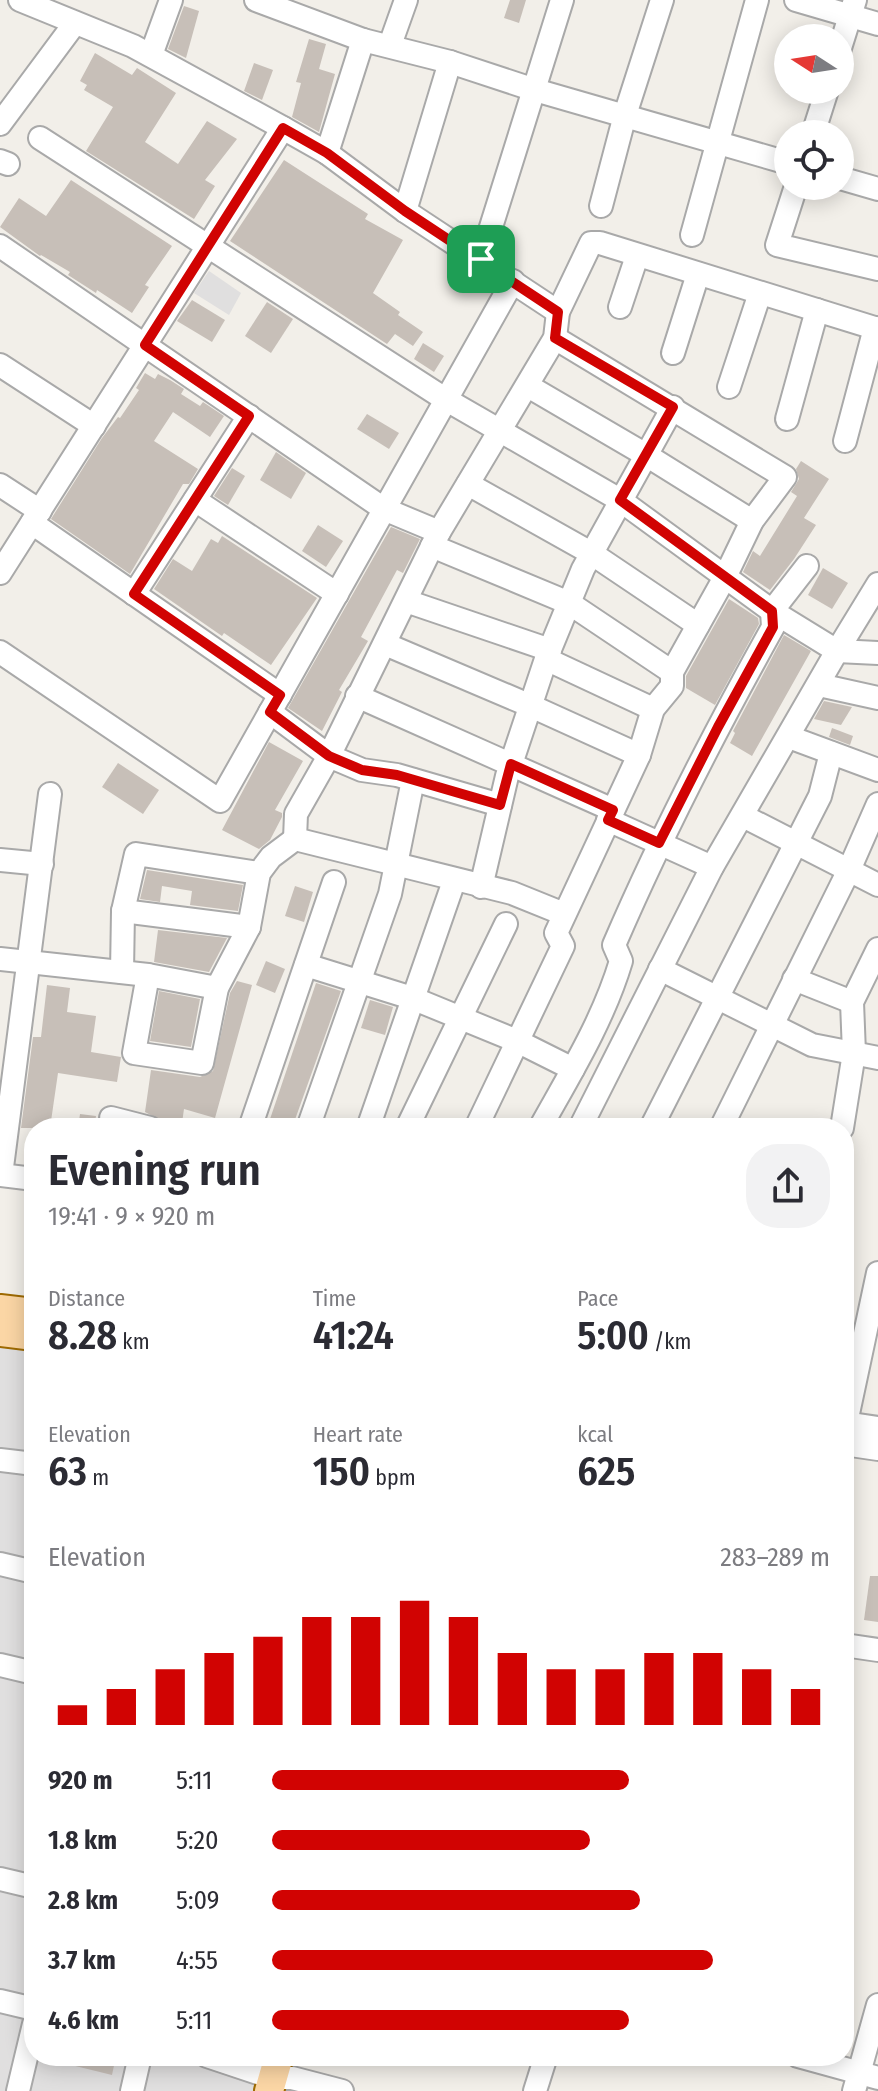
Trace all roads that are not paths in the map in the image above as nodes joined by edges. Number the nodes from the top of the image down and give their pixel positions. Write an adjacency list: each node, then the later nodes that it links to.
1 (20, 0): 10 (street)
2 (171, 0): 14 (street)
3 (256, 0): 12 (street)
4 (406, 0): 13 (street)
5 (562, 0): 16 (street)
6 (662, 0): 17 (street)
7 (757, 0): 21 (street)
8 (796, 0): 9 (street)
9 (852, 8): 11 (street)
10 (75, 23): 14 (street); 18 (street)
11 (878, 24)
12 (363, 40): 13 (street); 22 (street)
13 (390, 45): 15 (street)
14 (151, 55): 19 (street)
15 (450, 62): 16 (street); 28 (street)
16 (535, 90): 17 (street); 33 (street)
17 (625, 115): 21 (street); 27 (street)
18 (0, 124)
19 (283, 128): 22 (street); 31 (street)
20 (40, 138): 31 (street)
21 (717, 141): 23 (street); 29 (street)
22 (327, 153): 28 (street)
23 (774, 159)
24 (854, 182): 25 (street)
25 (878, 189)
26 (791, 200): 34 (street)
27 (601, 206)
28 (405, 211): 33 (street)
29 (692, 235)
30 (0, 246): 43 (street)
31 (208, 246): 43 (street); 48 (street)
32 (637, 256): 35 (street); 38 (street); 40 (street)
33 (481, 259): 36 (street)
34 (878, 269)
35 (698, 274): 37 (street); 44 (street)
36 (513, 281): 40 (street); 48 (street)
37 (760, 293): 39 (street); 47 (street)
38 (620, 307)
39 (817, 310): 41 (street); 51 (street)
40 (558, 312): 42 (street)
41 (877, 328): 54 (street)
42 (555, 338): 46 (street); 49 (street)
43 (145, 345): 50 (street); 52 (street)
44 (673, 353)
45 (0, 365): 52 (street)
46 (528, 386): 53 (street); 55 (street)
47 (729, 387)
48 (445, 399): 53 (street); 60 (street)
49 (673, 407): 55 (street); 62 (street)
50 (249, 416): 58 (street); 60 (street)
51 (787, 419)
52 (94, 426): 61 (street)
53 (502, 431): 56 (street); 59 (street)
54 (845, 441)
55 (646, 455): 59 (street); 62 (street)
56 (468, 484): 63 (street); 64 (street)
57 (0, 485): 61 (street)
58 (195, 500): 69 (street); 70 (street)
59 (620, 500): 64 (street); 67 (street)
60 (384, 509): 63 (street); 70 (street)
61 (36, 517): 66 (street); 69 (street)
62 (752, 521): 67 (street)
63 (436, 539): 71 (street); 72 (street)
64 (591, 553): 72 (street); 74 (street)
65 (807, 566): 73 (street)
66 (0, 573)
67 (725, 577): 73 (street); 74 (street)
68 (878, 585): 76 (street)
69 (134, 594): 84 (street)
70 (337, 594): 84 (street)
71 (406, 601): 75 (street); 79 (street)
72 (569, 603): 79 (street); 80 (street)
73 (772, 611): 76 (street); 101 (street)
74 (698, 625): 80 (street)
75 (385, 644): 82 (street); 85 (street)
76 (837, 651): 78 (street); 81 (street)
77 (0, 652): 84 (street)
78 (878, 653)
79 (548, 655): 85 (street); 86 (street)
80 (672, 672): 86 (street)
81 (819, 685): 83 (street); 87 (street)
82 (357, 696): 90 (street); 91 (street)
83 (878, 698)
84 (275, 704): 90 (street)
85 (531, 706): 89 (street); 91 (street)
86 (653, 709): 89 (street)
87 (789, 737): 88 (street); 98 (street)
88 (831, 753): 92 (street); 100 (street)
89 (639, 755): 97 (street)
90 (329, 756): 93 (street); 99 (street)
91 (511, 764): 96 (street); 97 (street)
92 (878, 770)
93 (413, 780): 96 (street); 104 (street)
94 (50, 794): 103 (street)
95 (878, 804): 106 (street)
96 (500, 805): 111 (street)
97 (610, 815): 101 (street); 113 (street)
98 (743, 816): 100 (street); 105 (street)
99 (295, 839): 104 (street); 107 (street)
100 (797, 842): 106 (street); 127 (street)
101 (659, 843): 105 (street); 135 (street)
102 (0, 860): 103 (street)
103 (42, 864): 118 (street)
104 (397, 866): 108 (street); 124 (street)
105 (712, 867): 120 (street)
106 (849, 870): 110 (street); 123 (street)
107 (259, 873): 112 (street); 115 (street)
108 (454, 881): 111 (street); 126 (street)
109 (334, 882): 119 (street)
110 (878, 885)
111 (481, 887): 113 (street)
112 (123, 911): 115 (street); 121 (street)
113 (564, 914): 131 (street)
114 (506, 924): 129 (street)
115 (249, 927): 125 (street)
116 (878, 949): 128 (street)
117 (0, 959): 118 (street)
118 (29, 962): 121 (street); 134 (street)
119 (306, 965): 124 (street); 136 (street)
120 (660, 969): 127 (street); 142 (street)
121 (122, 972): 122 (street)
122 (148, 975): 125 (street); 125 (street)
123 (794, 979): 128 (street); 130 (street)
124 (359, 981): 126 (street); 137 (street)
125 (217, 988)
126 (412, 998): 129 (street); 138 (street)
127 (718, 998): 130 (street); 143 (street)
128 (852, 1002): 132 (street)
129 (460, 1018): 131 (street); 139 (street)
130 (772, 1025): 132 (street); 144 (street)
131 (517, 1041): 135 (street); 140 (street)
132 (854, 1053): 133 (street); 145 (street)
133 (878, 1058)
134 (8, 1067): 146 (street)
135 (573, 1069): 141 (street)
136 (253, 1118)
137 (311, 1118)
138 (371, 1118)
139 (412, 1118)
140 (481, 1118)
141 (546, 1118)
142 (585, 1118)
143 (656, 1118)
144 (726, 1118)
145 (844, 1118)
146 (1, 1175): 147 (street)
147 (24, 1178)
148 (878, 1273): 153 (street)
149 (0, 1309): 150 (main road)
150 (24, 1312)
151 (0, 1332): 152 (main road)
152 (24, 1335)
153 (854, 1387)
154 (878, 1428): 155 (street)
155 (854, 1429)
156 (854, 1435): 157 (street)
157 (878, 1449)
158 (0, 1460): 159 (street)
159 (24, 1463)
160 (0, 1564): 161 (street)
161 (24, 1570)
162 (854, 1646): 163 (street)
163 (878, 1650)
164 (0, 1665): 165 (street)
165 (24, 1671)
166 (0, 1879): 167 (street)
167 (24, 1885)
168 (0, 2001): 170 (street)
169 (878, 2005): 177 (street)
170 (24, 2007)
171 (24, 2066): 178 (street)
172 (138, 2066): 179 (street)
173 (244, 2066): 176 (street)
174 (543, 2066): 181 (street)
175 (824, 2066): 177 (street)
176 (284, 2077): 180 (street)
177 (864, 2081)
178 (18, 2091)
179 (132, 2091)
180 (342, 2091)
181 (535, 2091)

